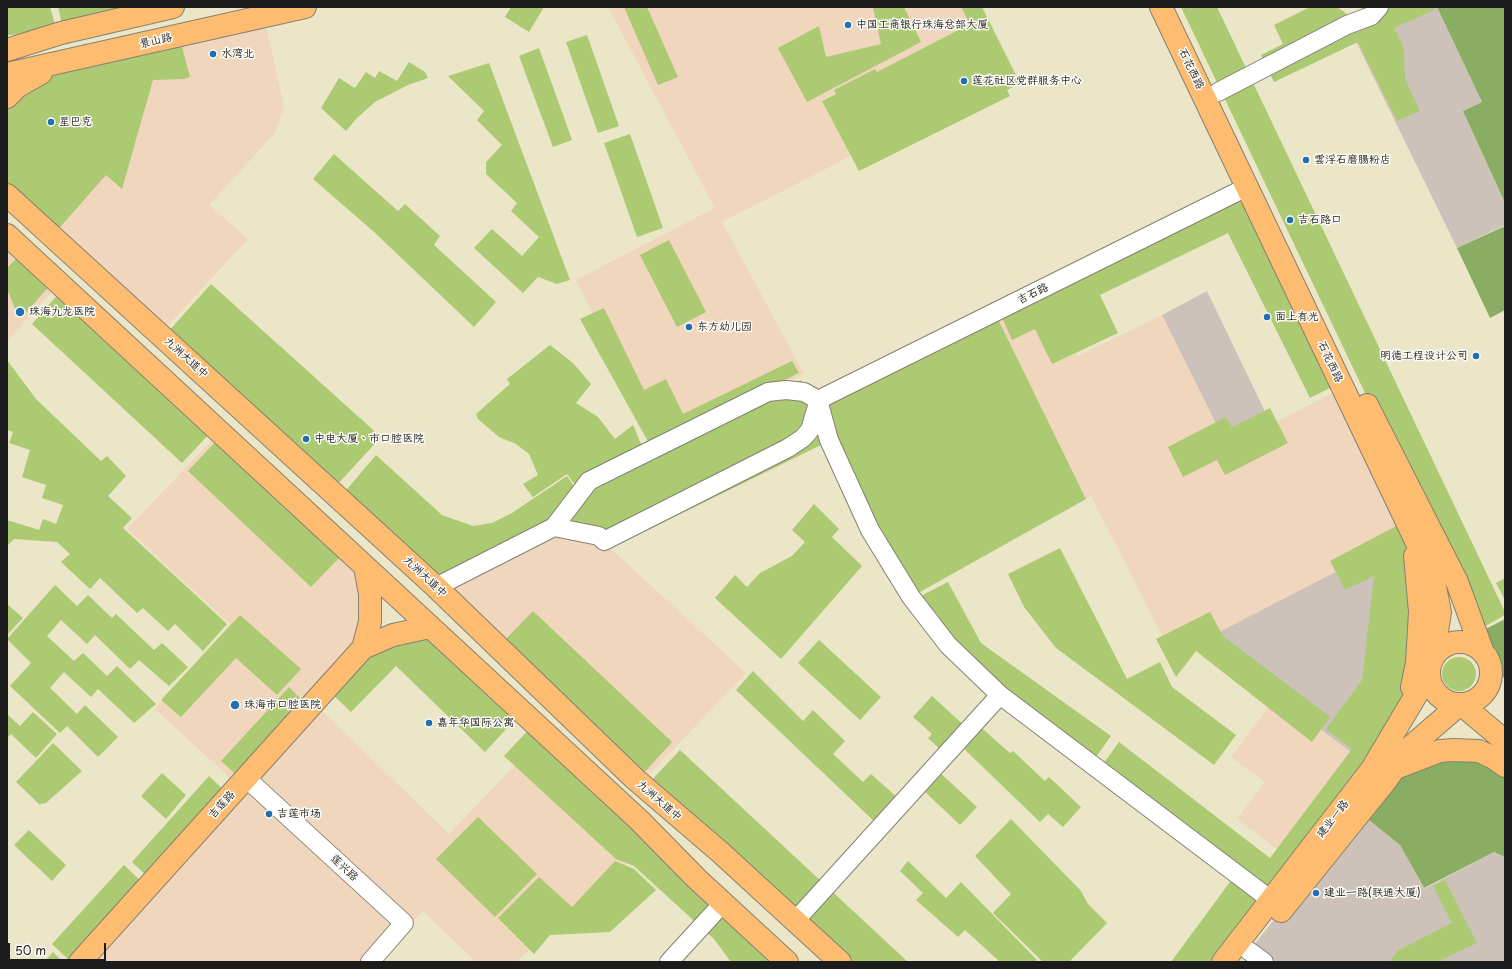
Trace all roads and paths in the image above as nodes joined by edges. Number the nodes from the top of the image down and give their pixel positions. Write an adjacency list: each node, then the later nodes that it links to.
1 (174, 7): 6 (main road)
2 (305, 7): 9 (main road, 景山路)
3 (1161, 7): 13 (main road, 石花西路)
4 (1178, 7): 11 (main road, 石花西路)
5 (1379, 7): 11 (street)
6 (61, 33): 7 (main road); 8 (main road)
7 (7, 41)
8 (7, 50)
9 (73, 60): 10 (main road, 景山路); 12 (main road)
10 (7, 74)
11 (1218, 92): 26 (main road, 石花西路)
12 (7, 97)
13 (1247, 187): 18 (street, 吉石路); 19 (main road, 石花西路)
14 (7, 188): 16 (main road)
15 (7, 195): 16 (main road, 九洲大道中)
16 (23, 209): 22 (main road, 九洲大道中)
17 (7, 235): 21 (main road)
18 (818, 400): 20 (street); 20 (street); 27 (street)
19 (1404, 513): 25 (main road, 石花西路); 29 (main road)
20 (554, 527): 22 (street)
21 (365, 567): 23 (main road); 24 (main road)
22 (436, 587): 36 (main road, 九洲大道中)
23 (430, 626): 24 (main road); 35 (main road)
24 (363, 648): 33 (main road, 吉莲路)
25 (1431, 663): 26 (main road); 28 (main road); 29 (main road, 建业一路)
26 (1492, 665): 28 (main road)
27 (1000, 695): 34 (street); 36 (street)
28 (1461, 705): 30 (main road); 32 (main road, 建业一路)
29 (1400, 724): 34 (main road, 建业一路)
30 (1505, 741)
31 (1505, 766): 32 (main road)
32 (1393, 769): 37 (main road, 建业一路)
33 (246, 778): 38 (main road, 吉莲路); 39 (street, 莲兴路)
34 (1271, 900): 43 (main road, 建业一路)
35 (723, 903): 40 (street); 41 (main road)
36 (795, 921): 42 (main road, 九洲大道中)
37 (1251, 958)
38 (80, 962)
39 (370, 962)
40 (669, 962)
41 (787, 962)
42 (840, 962)
43 (1223, 962)

